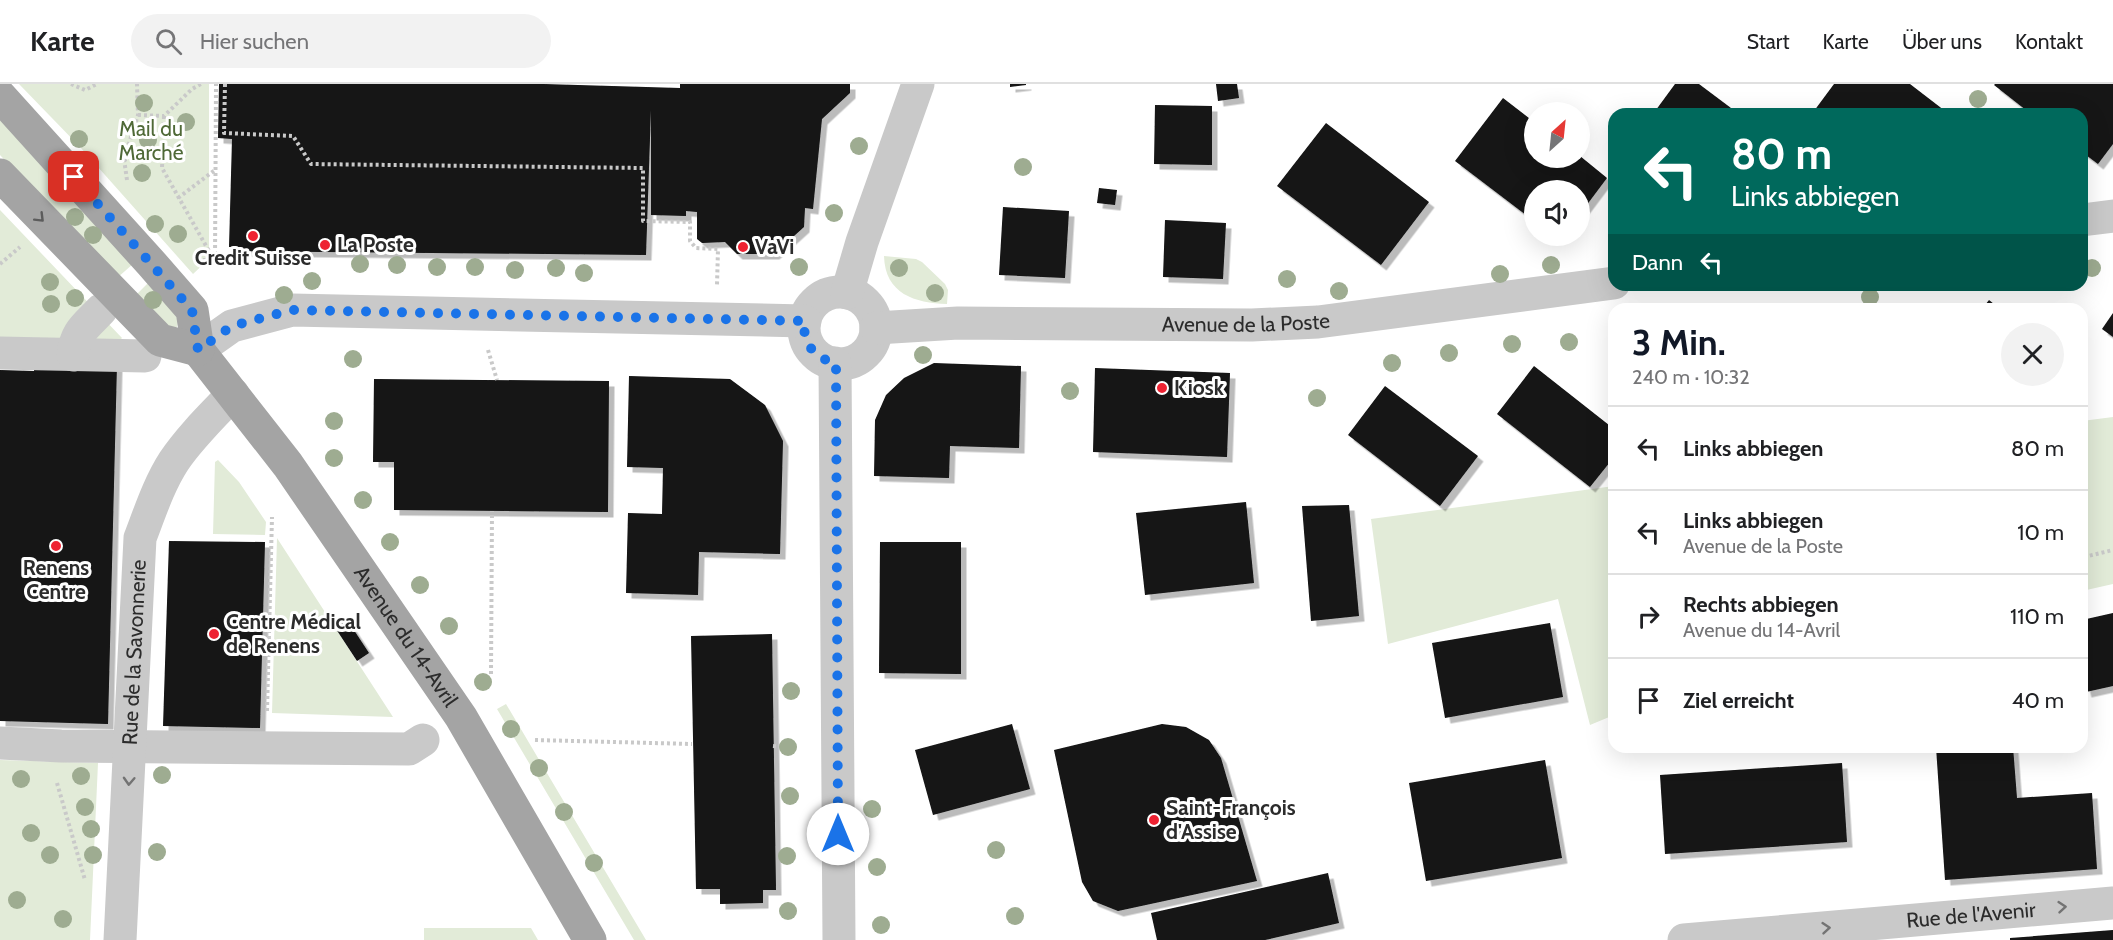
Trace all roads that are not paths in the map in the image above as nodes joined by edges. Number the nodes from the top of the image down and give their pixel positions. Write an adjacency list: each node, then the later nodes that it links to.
1 (918, 84): 7 (street)
2 (0, 96): 11 (main road, Avenue du 14-Avril)
3 (0, 175): 11 (main road, one-way to 11)
4 (2113, 216): 5 (street)
5 (2088, 219)
6 (1608, 284): 10 (street, Avenue de la Poste)
7 (847, 293): 9 (street); 10 (street)
8 (101, 310): 13 (street)
9 (805, 321): 11 (street); 15 (street)
10 (876, 328): 15 (street)
11 (198, 350): 16 (main road, Avenue du 14-Avril)
12 (0, 353): 13 (street)
13 (73, 355): 14 (street)
14 (145, 356)
15 (836, 363): 23 (street)
16 (233, 394): 17 (street, Rue de la Savonnerie); 22 (main road, Avenue du 14-Avril)
17 (131, 735): 18 (street); 19 (street); 21 (street, Rue de la Savonnerie, one-way to 21)
18 (423, 740)
19 (0, 743)
20 (2113, 903): 24 (street, Rue de l'Avenir, one-way to 20)
21 (120, 940)
22 (591, 940)
23 (839, 940)
24 (1684, 940)

